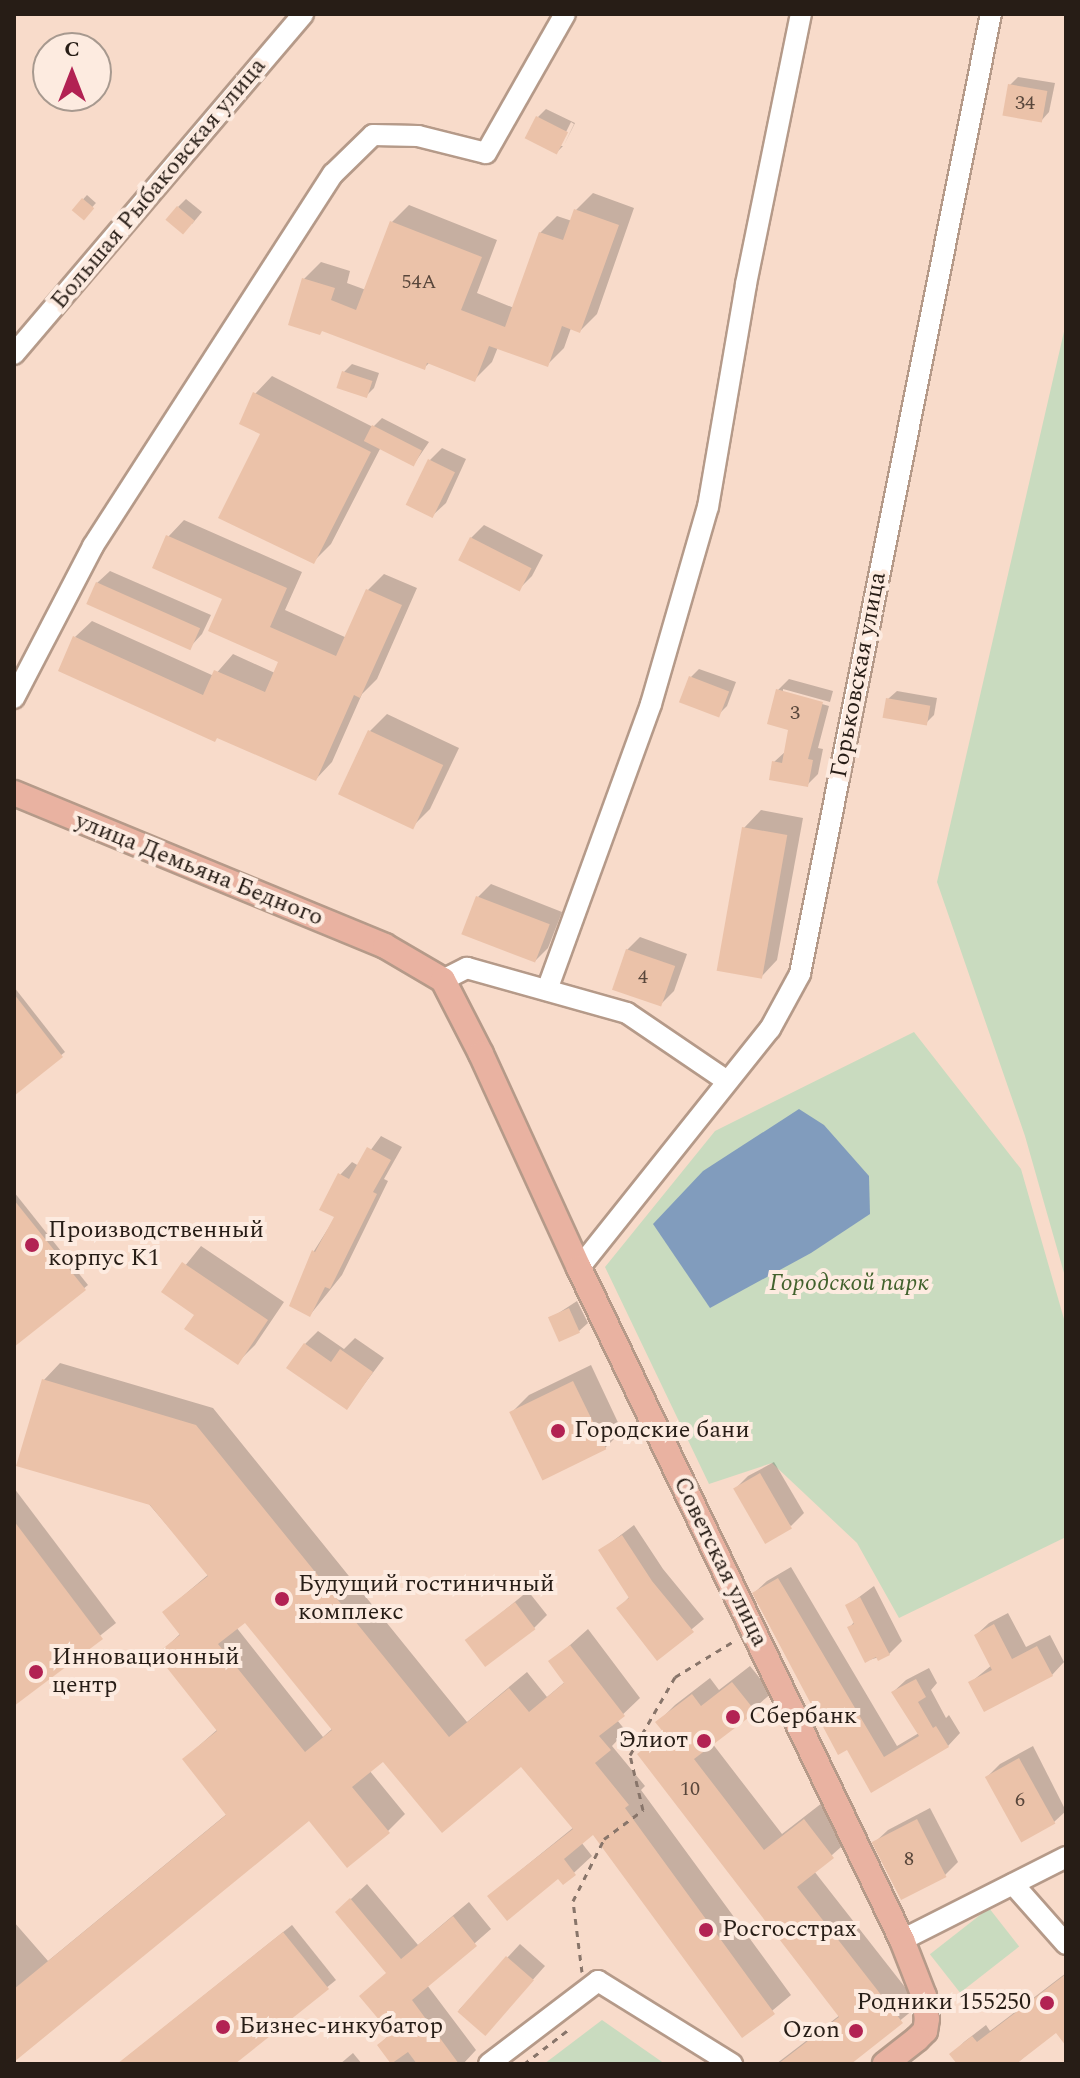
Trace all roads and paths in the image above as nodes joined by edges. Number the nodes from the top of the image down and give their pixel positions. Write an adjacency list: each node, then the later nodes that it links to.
1 (303, 14): 5 (street, Большая Рыбаковская улица)
2 (565, 14): 6 (street)
3 (801, 14): 9 (street)
4 (991, 14): 10 (street, Горьковская улица)
5 (14, 354)
6 (14, 698)
7 (14, 793): 8 (main road, улица Демьяна Бедного)
8 (443, 980): 9 (street); 11 (main road, Советская улица)
9 (547, 990): 10 (street)
10 (727, 1081): 11 (street, Горьковская улица)
11 (579, 1268): 12 (main road, Советская улица)
12 (752, 1629): 15 (main road, Советская улица); 17 (path)
13 (1066, 1857): 14 (street)
14 (1013, 1884): 15 (street); 16 (street)
15 (902, 1940): 22 (main road, Советская улица)
16 (1066, 1944)
17 (585, 1991): 19 (street); 21 (street)
18 (577, 2022): 20 (path)
19 (489, 2064)
20 (524, 2064)
21 (732, 2064)
22 (885, 2064)

